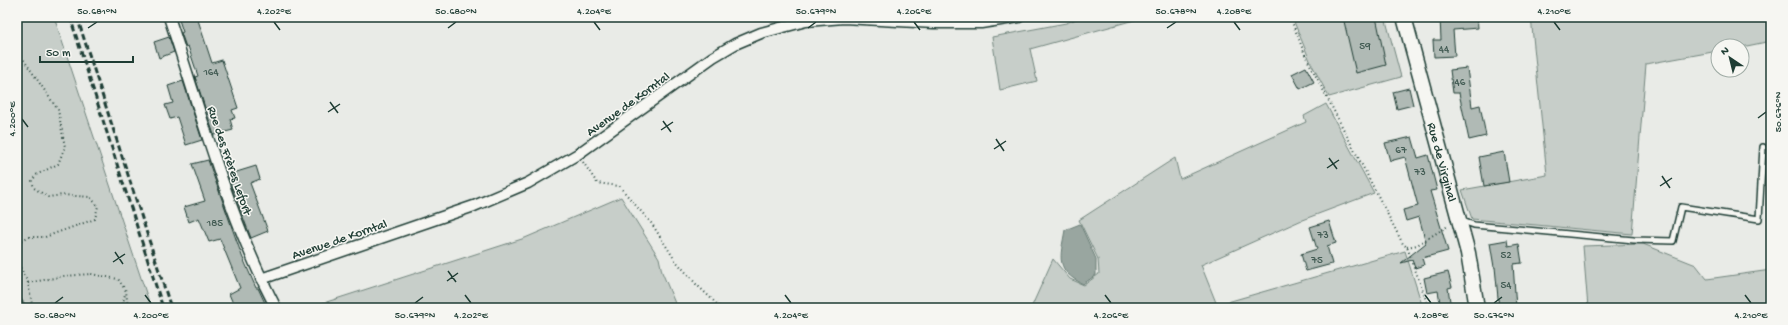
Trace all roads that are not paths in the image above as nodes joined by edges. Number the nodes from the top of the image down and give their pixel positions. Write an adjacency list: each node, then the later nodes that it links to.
1 (169, 17): 7 (street, Rue des Frères Lefort)
2 (1019, 17): 4 (street, Avenue de Korntal)
3 (1404, 17): 6 (street, Rue de Virginal)
4 (844, 18): 7 (street, Avenue de Korntal)
5 (1763, 147): 6 (lane)
6 (1459, 220): 9 (street, Rue de Virginal)
7 (261, 279): 8 (street, Rue des Frères Lefort)
8 (276, 308)
9 (1477, 308)

